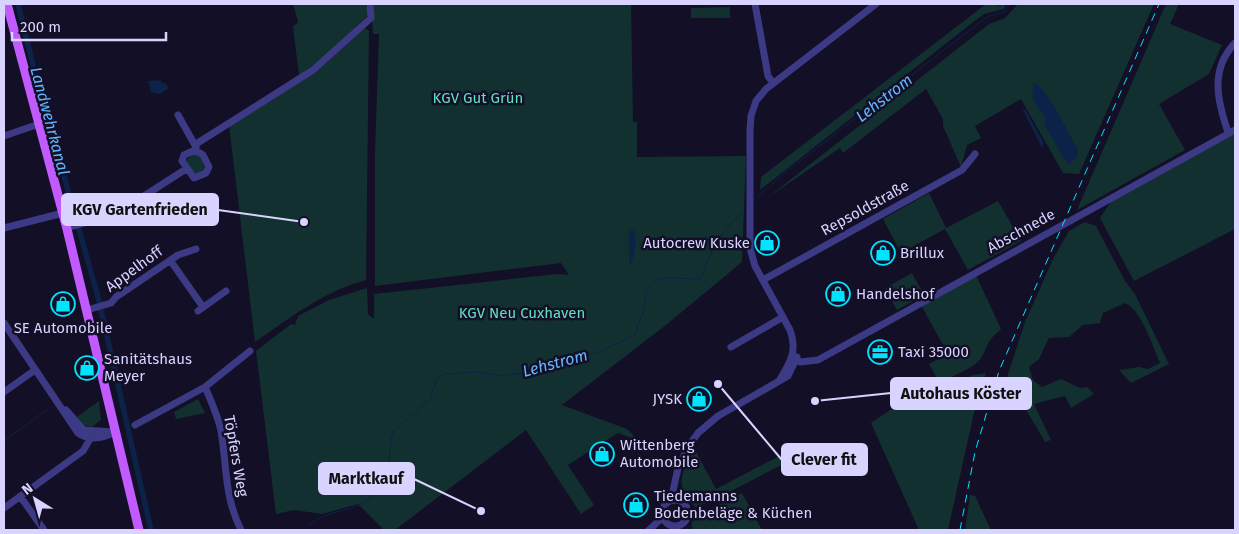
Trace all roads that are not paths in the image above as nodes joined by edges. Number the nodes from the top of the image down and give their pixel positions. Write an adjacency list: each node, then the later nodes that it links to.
1 (7, 4): 8 (main road)
2 (370, 4): 11 (street)
3 (755, 4): 6 (street)
4 (876, 4): 6 (street)
5 (1235, 42): 9 (street)
6 (773, 83): 19 (street)
7 (178, 115): 11 (street)
8 (39, 124): 10 (street); 14 (main road)
9 (1232, 131): 26 (street, Abschnede)
10 (4, 136)
11 (196, 147): 13 (street); 13 (street)
12 (975, 154): 19 (street, Repsoldstraße)
13 (186, 170): 15 (street)
14 (63, 213): 15 (main road); 16 (street)
15 (74, 226): 21 (main road)
16 (4, 228)
17 (196, 249): 18 (street, Appelhoff)
18 (170, 260): 20 (street); 21 (street, Appelhoff)
19 (763, 280): 22 (street)
20 (226, 291)
21 (87, 310): 31 (main road)
22 (783, 318): 24 (street); 26 (street)
23 (4, 323): 27 (street)
24 (730, 347)
25 (250, 351): 28 (street)
26 (794, 359): 34 (street)
27 (36, 370): 29 (street); 32 (street)
28 (204, 387): 30 (street); 41 (street, Töpfers Weg)
29 (4, 392)
30 (135, 425)
31 (115, 432): 32 (street); 40 (main road)
32 (91, 435): 33 (street)
33 (20, 496): 35 (street); 39 (street)
34 (675, 500): 36 (street); 37 (street)
35 (4, 508)
36 (665, 520): 38 (street); 42 (street); 43 (street)
37 (683, 522): 38 (street); 44 (street)
38 (677, 528)
39 (44, 530)
40 (139, 530)
41 (241, 530)
42 (649, 530)
43 (656, 530)
44 (686, 530)

